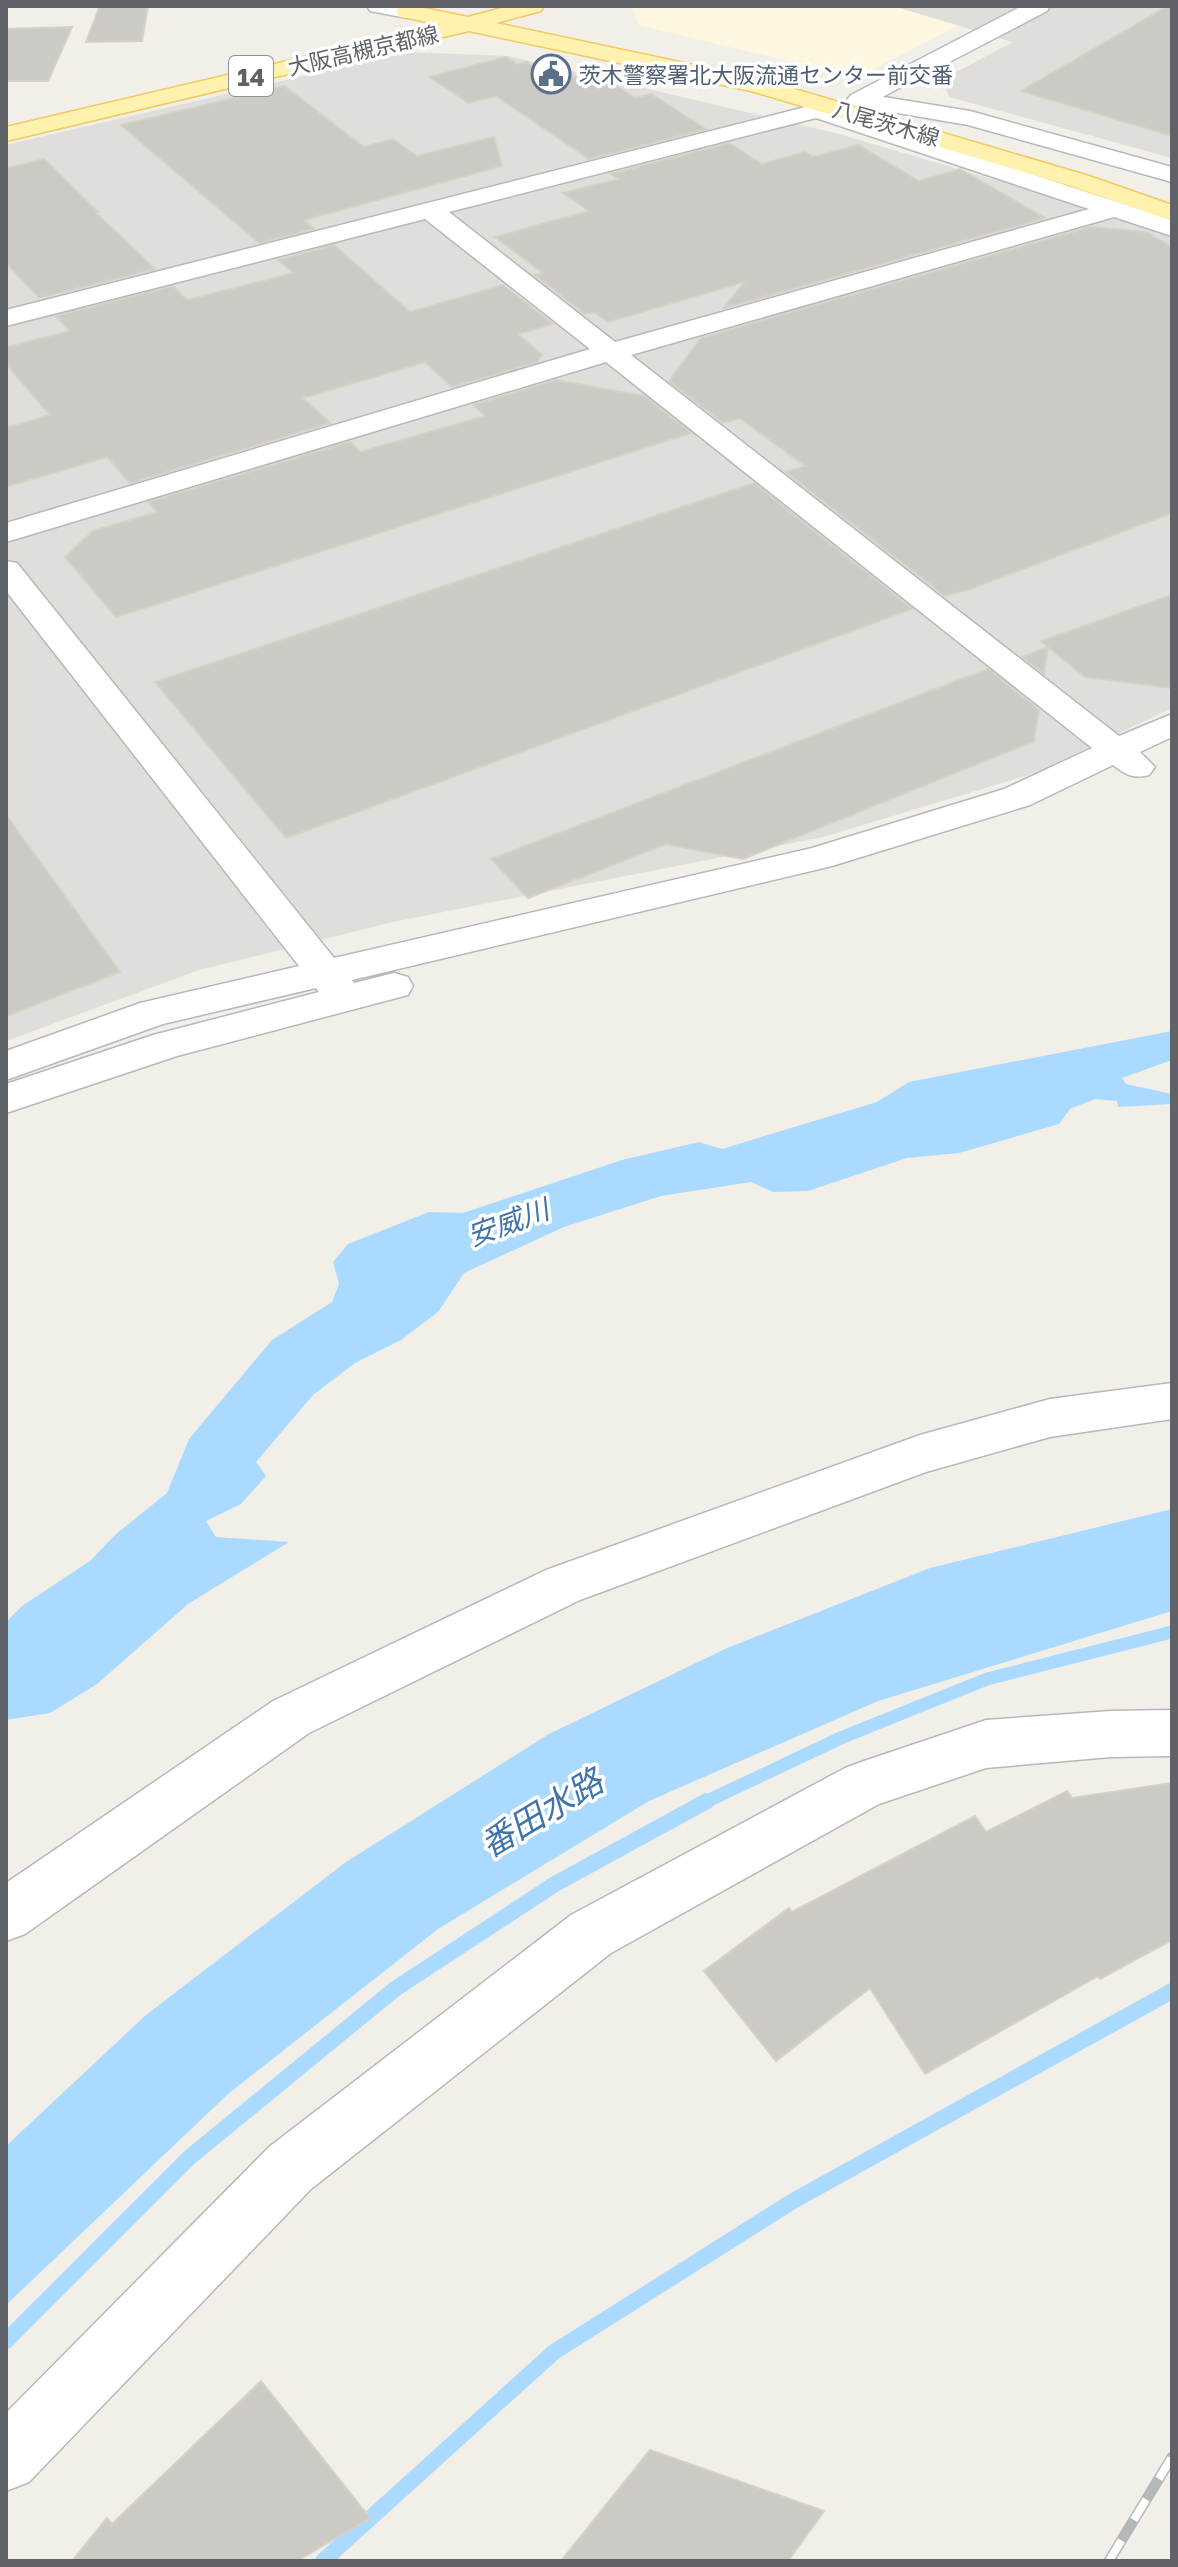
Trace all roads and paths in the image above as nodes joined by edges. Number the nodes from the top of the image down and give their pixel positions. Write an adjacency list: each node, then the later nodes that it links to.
1 (378, 6): 5 (street)
2 (445, 6): 6 (main road, 八尾茨木線)
3 (533, 6): 6 (main road, 大阪高槻京都線 / 14)
4 (1039, 6): 10 (street)
5 (417, 9): 7 (main road, 大阪高槻京都線); 8 (main road, 八尾茨木線)
6 (496, 17): 8 (main road, 大阪高槻京都線 / 14); 10 (main road, 八尾茨木線)
7 (361, 22)
8 (466, 25): 9 (main road, 八尾茨木線); 13 (main road, 大阪高槻京都線 / 14)
9 (756, 85): 11 (main road); 14 (main road, 八尾茨木線)
10 (859, 100): 15 (street); 16 (main road, 八尾茨木線)
11 (817, 111): 12 (street); 17 (street)
12 (868, 128): 14 (main road); 18 (street)
13 (6, 134)
14 (967, 146): 19 (main road, 八尾茨木線)
15 (1172, 175)
16 (1172, 194)
17 (429, 209): 21 (street); 22 (street)
18 (1116, 209): 20 (street); 22 (street)
19 (1172, 213)
20 (1172, 228)
21 (6, 318)
22 (610, 352): 23 (street); 26 (street)
23 (6, 533)
24 (6, 570): 27 (street)
25 (1172, 724): 26 (street)
26 (1143, 759): 27 (street)
27 (335, 984): 28 (street); 29 (street)
28 (6, 1066)
29 (6, 1099)
30 (1172, 1401): 32 (street)
31 (1172, 1733): 33 (street)
32 (6, 1915)
33 (6, 2459)

